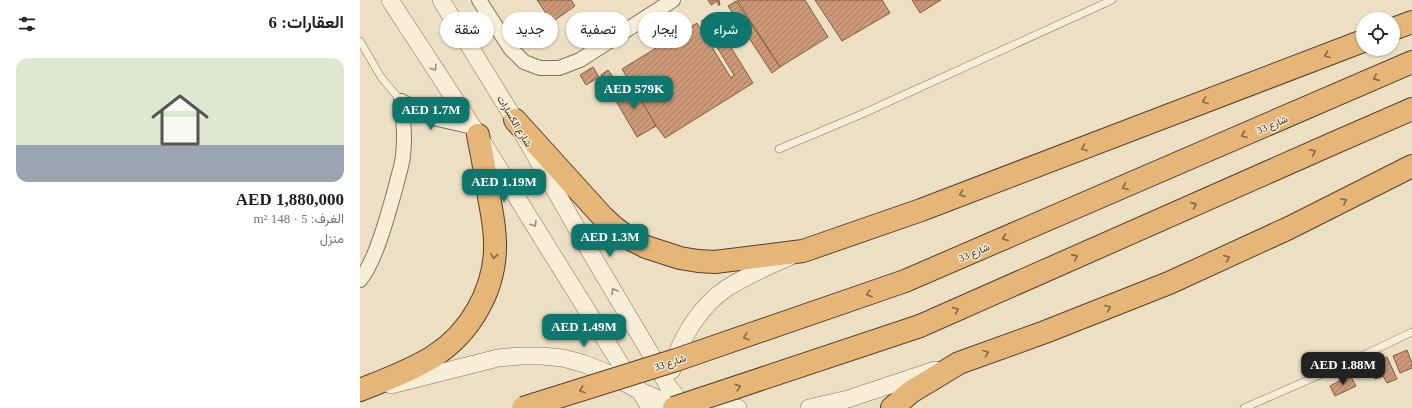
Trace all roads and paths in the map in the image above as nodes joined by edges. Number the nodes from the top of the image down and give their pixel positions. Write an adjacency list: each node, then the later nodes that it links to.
1 (390, 0): 14 (street, شارع الكسارات, one-way to 14)
2 (441, 0): 13 (street, شارع الكسارات)
3 (479, 0): 4 (street)
4 (673, 0)
5 (1112, 0): 15 (lane)
6 (1412, 22): 7 (highway)
7 (1400, 26)
8 (360, 40): 11 (lane)
9 (1356, 44): 17 (highway, one-way to 17)
10 (1412, 62): 25 (highway, شارع 33, one-way to 25, bridge)
11 (401, 101): 14 (street); 18 (street)
12 (1412, 109): 24 (highway, one-way to 12, bridge)
13 (515, 120): 17 (highway); 20 (street, شارع الكسارات, one-way to 13)
14 (476, 131): 22 (street, شارع الكسارات, one-way to 22); 23 (highway, one-way to 23)
15 (779, 149)
16 (1412, 166): 21 (highway, one-way to 16)
17 (803, 251): 24 (street)
18 (360, 280)
19 (1412, 332): 32 (lane)
20 (649, 351): 22 (street); 24 (street, شارع الكسارات)
21 (959, 363): 30 (street); 31 (highway)
22 (641, 383): 23 (street); 24 (street, شارع الكسارات); 24 (street); 26 (street)
23 (360, 391)
24 (664, 402): 27 (street); 28 (street, شارع الكسارات); 29 (street)
25 (524, 408)
26 (636, 408)
27 (680, 408)
28 (685, 408)
29 (738, 408)
30 (809, 408)
31 (892, 408)
32 (1244, 408)

